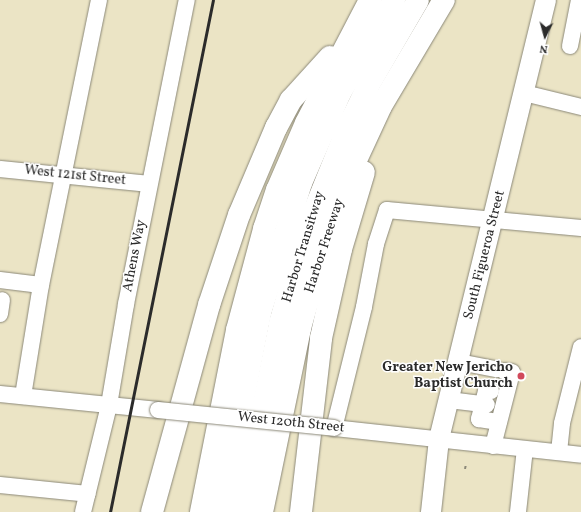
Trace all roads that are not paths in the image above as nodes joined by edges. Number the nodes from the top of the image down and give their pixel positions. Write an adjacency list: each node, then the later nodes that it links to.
1 (99, 0): 14 (street)
2 (187, 0): 15 (street, Athens Way)
3 (370, 0): 9 (highway)
4 (394, 0): 36 (highway, Harbor Transitway)
5 (418, 0): 39 (highway, Harbor Transitway)
6 (546, 0): 11 (main road, South Figueroa Street)
7 (579, 0): 10 (street)
8 (439, 7): 31 (highway, Harbor Freeway); 42 (highway)
9 (351, 34): 36 (highway); 38 (highway)
10 (570, 46)
11 (524, 93): 12 (street); 16 (main road, South Figueroa Street)
12 (581, 107)
13 (0, 169): 14 (street, West 121st Street)
14 (64, 175): 15 (street, West 121st Street); 19 (street)
15 (149, 184): 26 (street, Athens Way)
16 (494, 219): 17 (street); 21 (main road, South Figueroa Street); 27 (street)
17 (581, 228)
18 (0, 280): 19 (street)
19 (41, 285): 24 (street)
20 (581, 347): 32 (street)
21 (459, 362): 22 (street); 25 (main road, South Figueroa Street)
22 (496, 391): 25 (street); 29 (street)
23 (0, 394): 24 (street, West 120th Street)
24 (23, 396): 26 (street, West 120th Street)
25 (449, 400): 28 (main road, South Figueroa Street)
26 (109, 405): 27 (street, West 120th Street, bridge); 35 (street, Athens Way)
27 (334, 428): 28 (street, West 120th Street)
28 (439, 439): 29 (street, West 120th Street); 43 (main road, South Figueroa Street)
29 (493, 446): 30 (street, West 120th Street)
30 (525, 449): 32 (street, West 120th Street); 44 (street)
31 (274, 452): 40 (highway, Harbor Freeway); 41 (highway)
32 (559, 452): 33 (street, West 120th Street)
33 (581, 455)
34 (0, 485): 35 (street)
35 (88, 494): 37 (street, Athens Way)
36 (206, 509)
37 (83, 512)
38 (152, 512)
39 (242, 512)
40 (262, 512)
41 (265, 512)
42 (301, 512)
43 (431, 512)
44 (518, 512)

